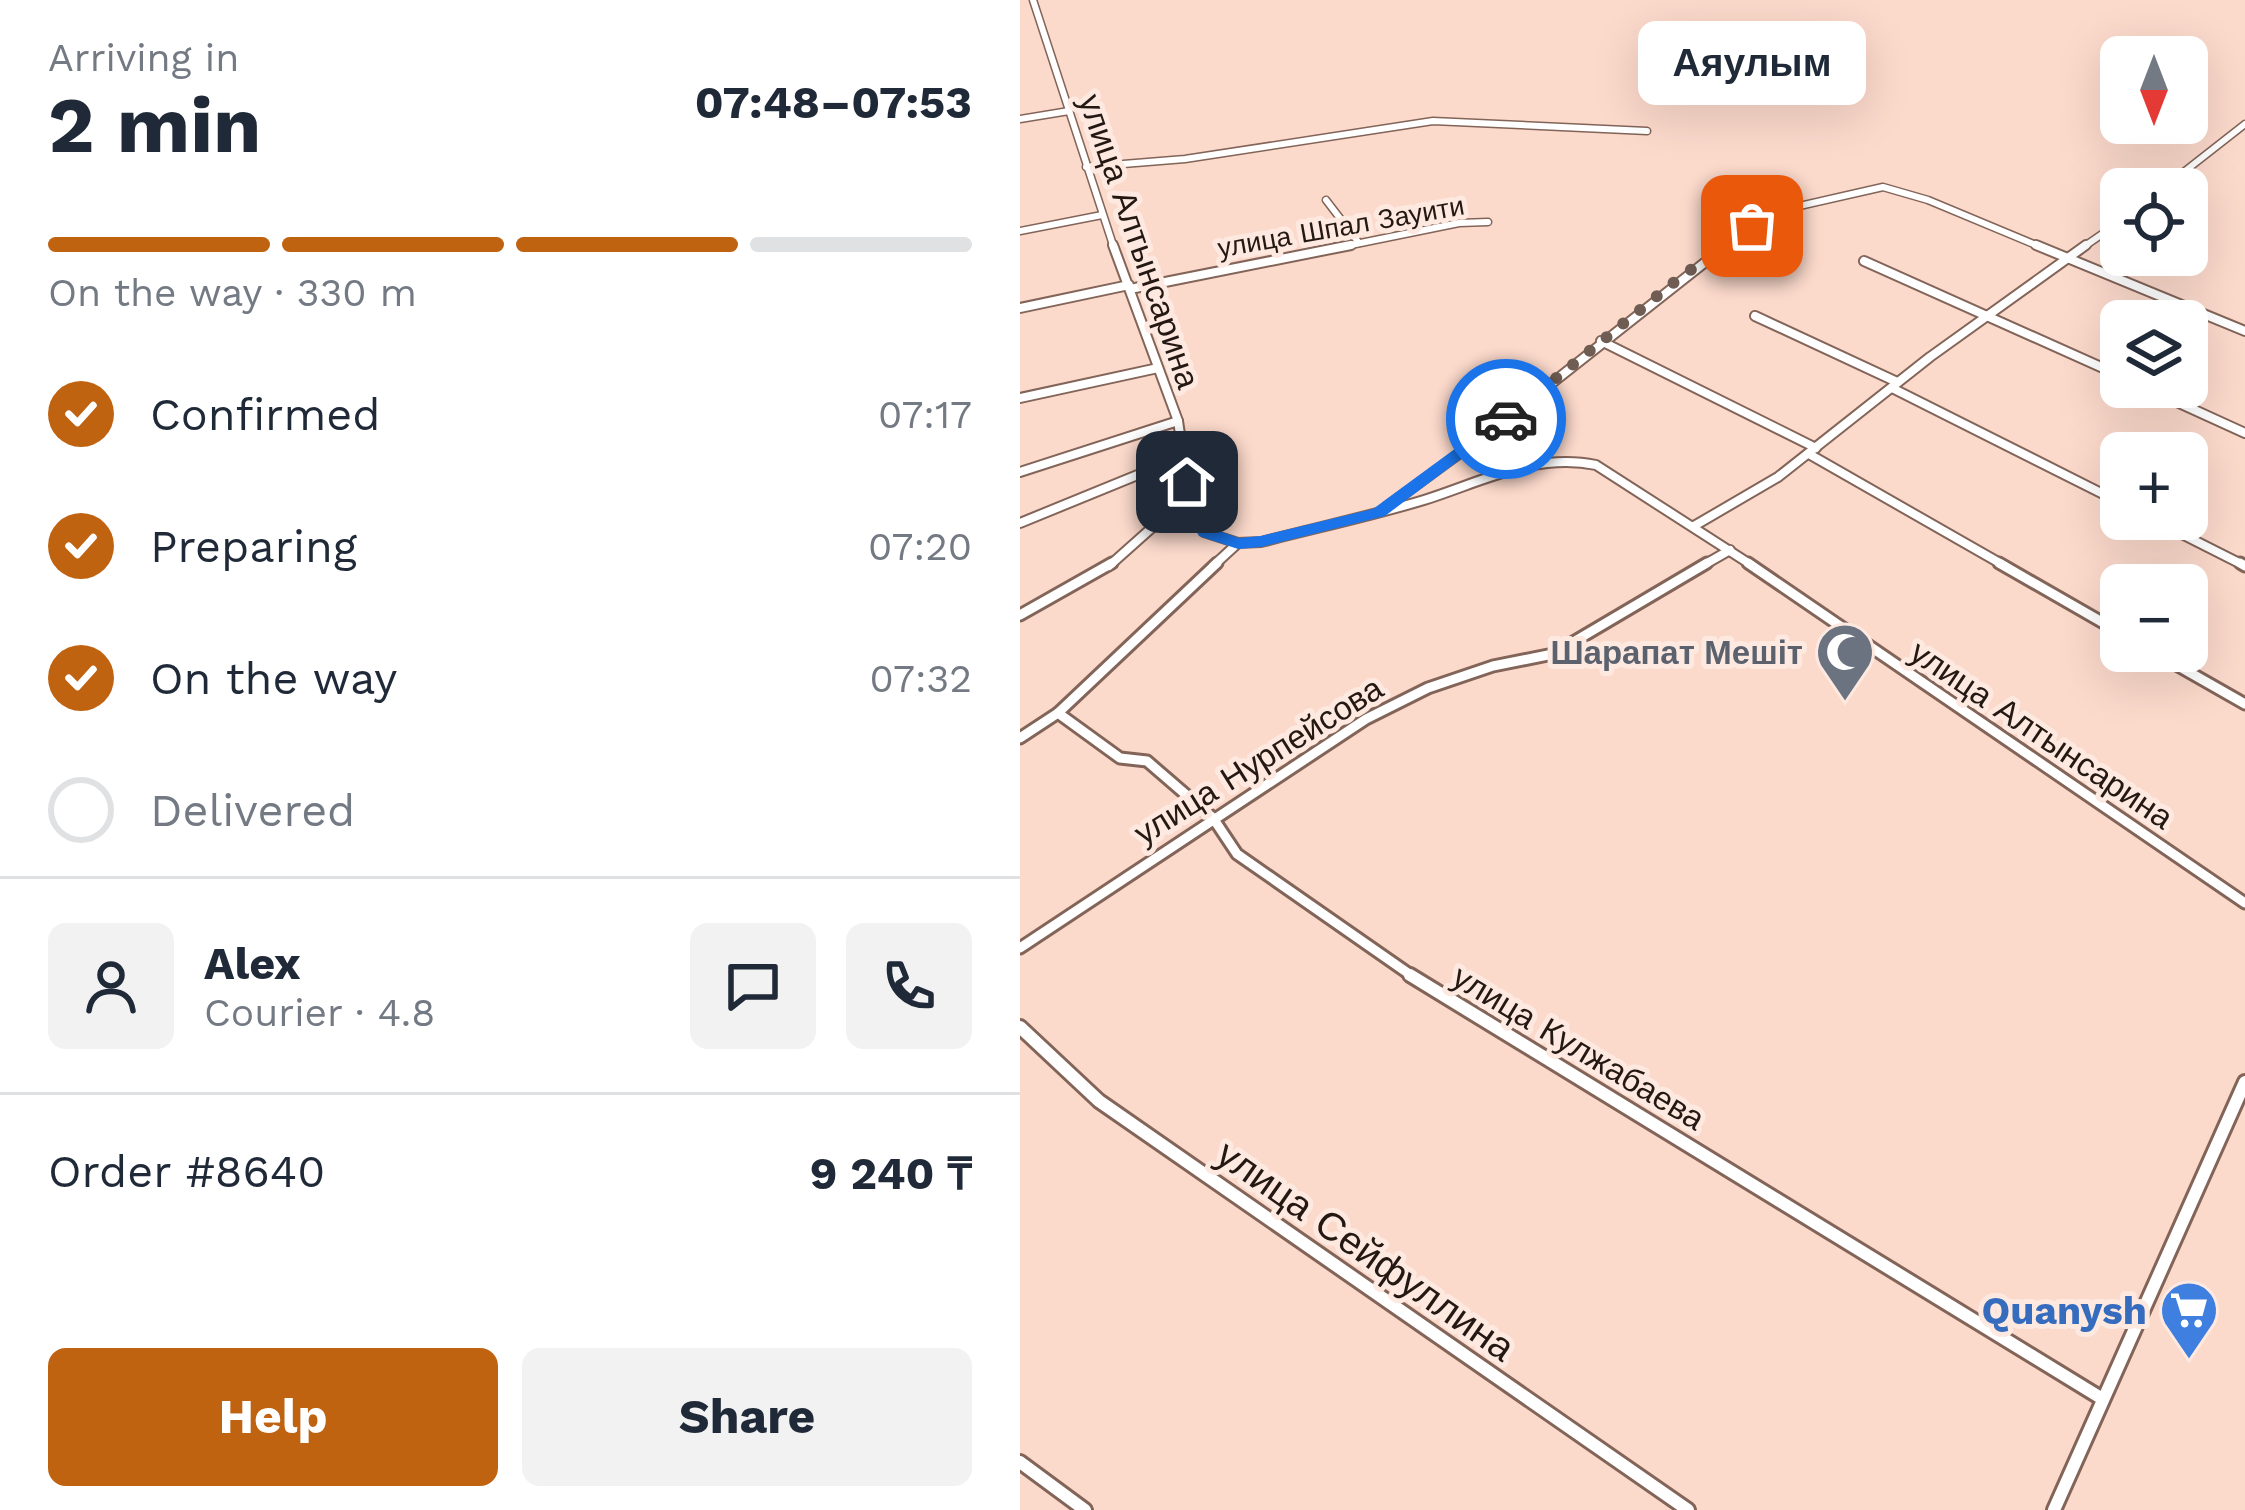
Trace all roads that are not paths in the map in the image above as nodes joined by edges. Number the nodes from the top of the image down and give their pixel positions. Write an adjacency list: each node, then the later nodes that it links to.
1 (1033, 0): 2 (street, улица Алтынсарина)
2 (1069, 111): 3 (street); 6 (street, улица Алтынсарина)
3 (1020, 119)
4 (2245, 124): 7 (street)
5 (1647, 131): 6 (street)
6 (1086, 167): 9 (street, улица Алтынсарина)
7 (2189, 168)
8 (1326, 200): 13 (street)
9 (1102, 215): 11 (street); 16 (street, улица Алтынсарина)
10 (1488, 222): 13 (street, улица Шпал Зауити)
11 (1020, 231)
12 (2100, 235): 14 (street)
13 (1359, 243): 16 (street, улица Шпал Зауити)
14 (2067, 257): 18 (street); 20 (street); 21 (street)
15 (1864, 261): 18 (street)
16 (1130, 287): 17 (street, улица Шпал Зауити); 23 (street, улица Алтынсарина)
17 (1020, 308)
18 (1988, 315): 22 (street); 24 (street)
19 (1755, 316): 24 (street)
20 (2245, 331)
21 (1601, 341): 29 (street); 34 (street)
22 (2100, 366)
23 (1158, 368): 25 (street); 27 (street, улица Алтынсарина)
24 (1895, 385): 29 (street); 32 (street)
25 (1020, 398)
26 (2190, 408): 28 (street)
27 (1178, 421): 30 (street, улица Алтынсарина); 31 (street)
28 (2245, 433)
29 (1812, 452): 36 (street); 42 (street)
30 (1184, 456): 33 (street, улица Алтынсарина); 35 (street)
31 (1020, 472)
32 (2100, 492)
33 (1191, 507): 38 (street); 41 (street)
34 (1379, 512): 36 (street, улица Алтынсарина); 38 (street, улица Алтынсарина)
35 (1020, 523)
36 (1694, 526): 39 (street, улица Алтынсарина)
37 (2194, 540): 40 (street)
38 (1238, 543): 45 (street)
39 (1730, 550): 47 (street, улица Нурпейсова); 48 (street, улица Алтынсарина)
40 (2245, 566)
41 (1020, 614)
42 (2100, 621)
43 (2189, 672): 44 (street)
44 (2245, 704)
45 (1058, 713): 46 (street); 47 (street, улица Кулжабаева)
46 (1020, 738)
47 (1213, 818): 49 (street, улица Нурпейсова); 52 (street, улица Кулжабаева)
48 (2245, 903)
49 (1020, 948)
50 (1020, 1027): 55 (street, улица Сейфуллина)
51 (2245, 1082): 52 (street)
52 (2102, 1398): 56 (street)
53 (1020, 1462): 54 (street)
54 (1085, 1510)
55 (1688, 1510)
56 (2054, 1510)

